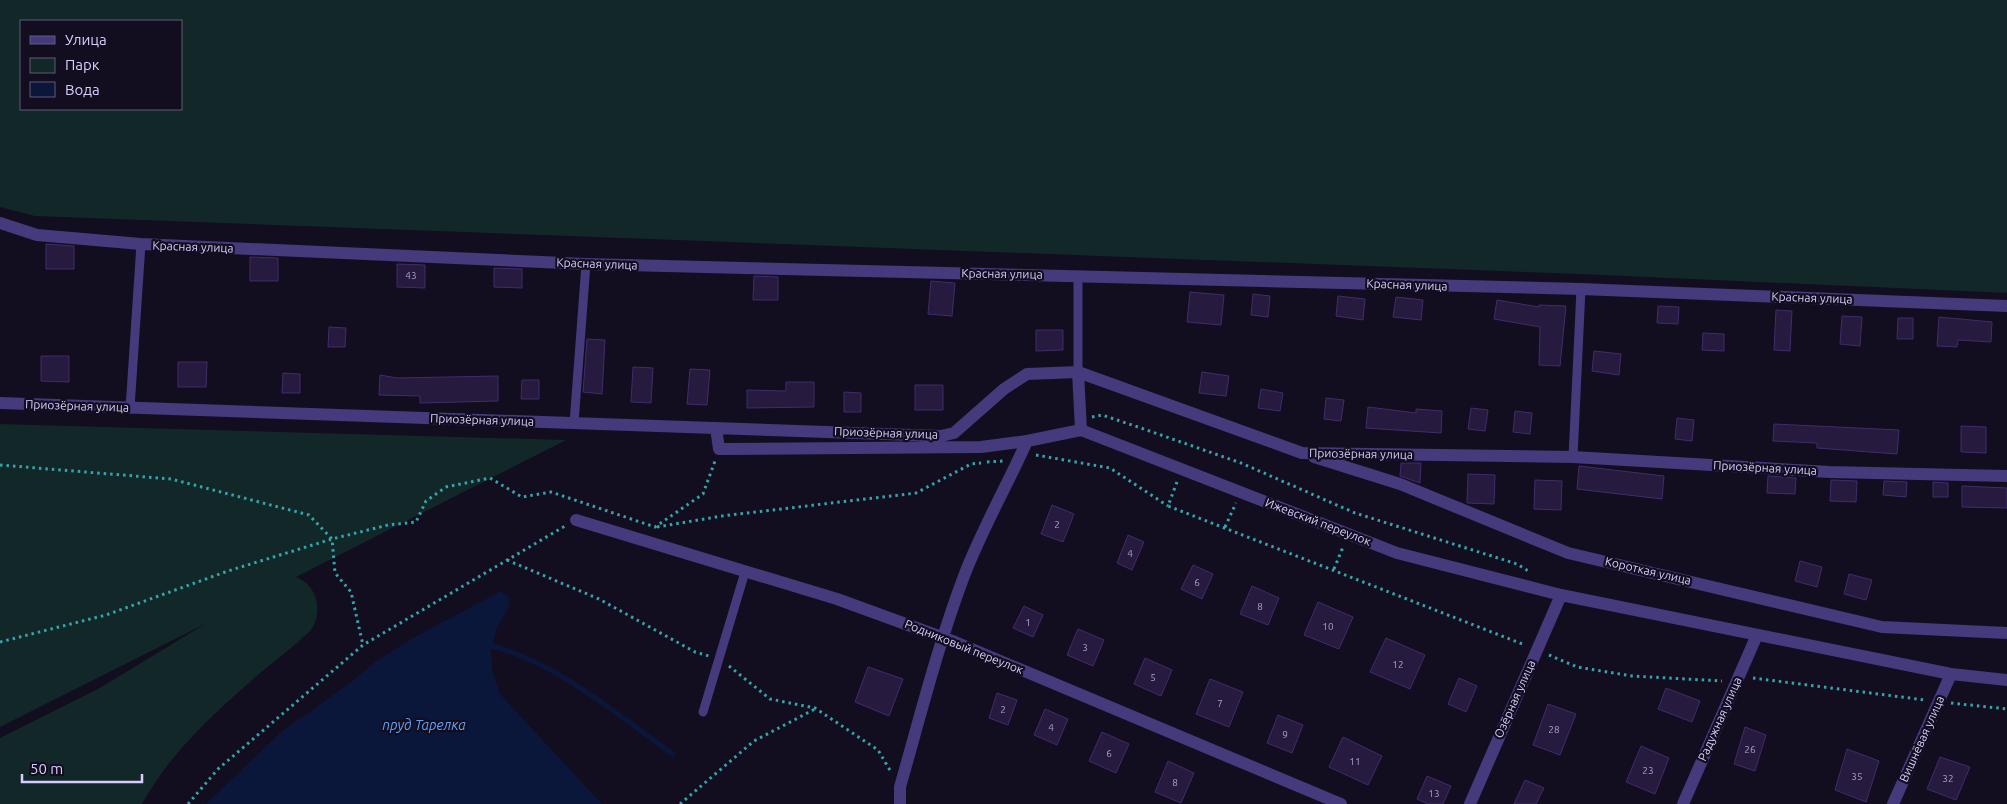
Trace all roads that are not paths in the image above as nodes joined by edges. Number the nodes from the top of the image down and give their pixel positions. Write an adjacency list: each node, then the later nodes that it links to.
1 (0, 223): 2 (street, Красная улица)
2 (141, 244): 3 (street, Красная улица); 9 (lane)
3 (586, 264): 4 (street, Красная улица); 10 (lane)
4 (1078, 276): 5 (street, Красная улица); 7 (lane)
5 (1581, 289): 6 (street, Красная улица); 15 (lane)
6 (2007, 306)
7 (1078, 372): 11 (street, Приозёрная улица); 12 (street); 14 (street, Приозёрная улица)
8 (0, 403): 9 (street, Приозёрная улица)
9 (130, 408): 10 (street, Приозёрная улица)
10 (574, 422): 11 (street, Приозёрная улица)
11 (716, 428): 13 (street)
12 (1080, 430): 13 (street); 19 (street, Ижевский переулок)
13 (1023, 451): 22 (street)
14 (1302, 453): 15 (street, Приозёрная улица); 20 (street, Короткая улица)
15 (1572, 457): 16 (street, Приозёрная улица)
16 (2007, 476)
17 (576, 520): 18 (street, Родниковый переулок)
18 (745, 572): 22 (street, Родниковый переулок); 25 (lane)
19 (1561, 595): 21 (street, Ижевский переулок); 28 (street, Озёрная улица)
20 (2007, 633)
21 (1757, 635): 23 (street, Ижевский переулок); 29 (street, Радужная улица)
22 (943, 638): 26 (street); 27 (street, Родниковый переулок)
23 (1951, 674): 24 (street, Ижевский переулок); 30 (street, Вишнёвая улица)
24 (2007, 680)
25 (703, 712)
26 (900, 804)
27 (1341, 804)
28 (1470, 804)
29 (1683, 804)
30 (1893, 804)

